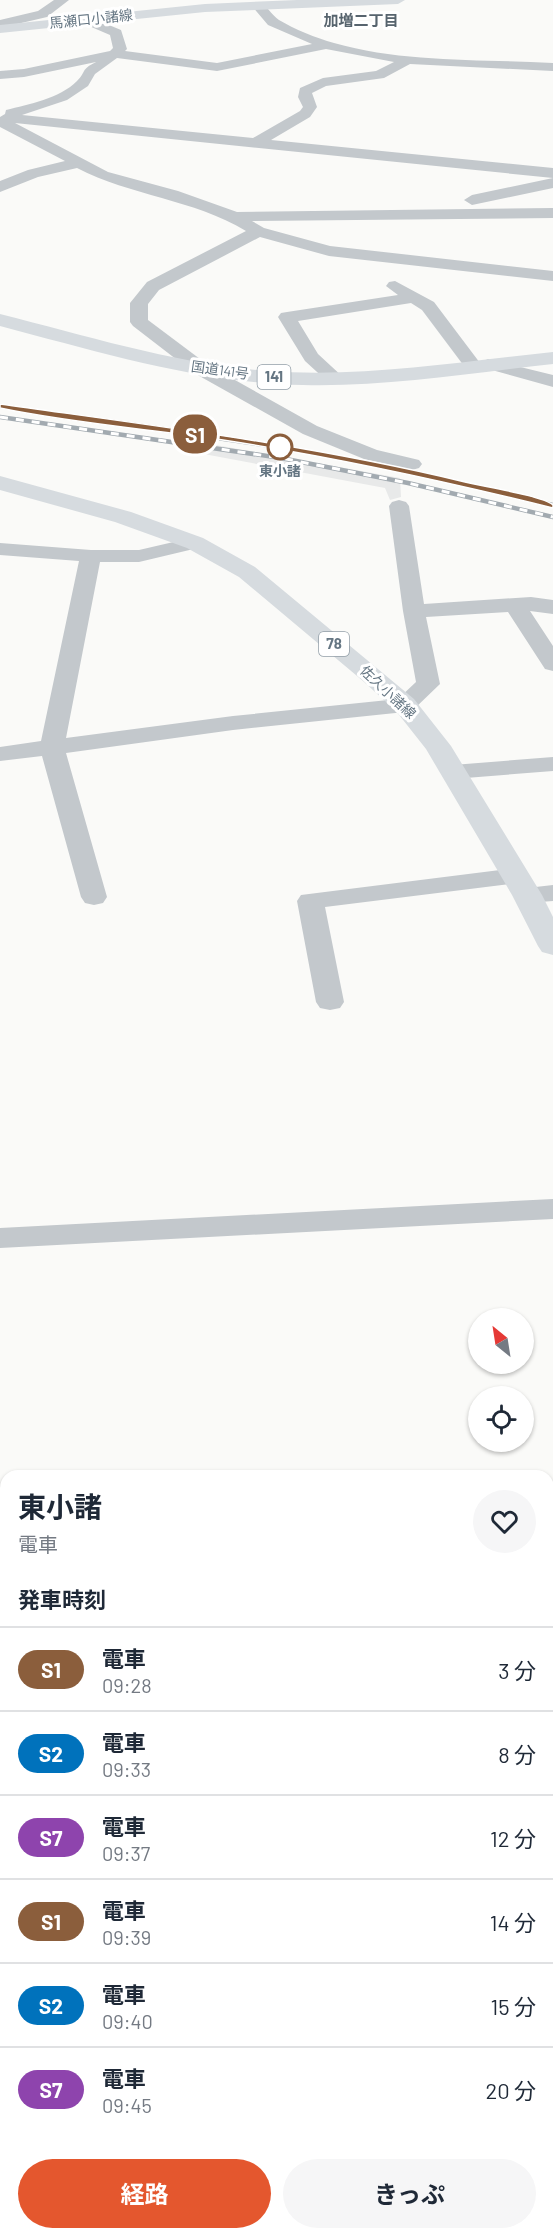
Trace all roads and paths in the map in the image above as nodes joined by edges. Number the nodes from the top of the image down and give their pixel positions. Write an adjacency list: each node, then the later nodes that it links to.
1 (63, 0): 5 (street)
2 (398, 0): 3 (main road, 馬瀬口小諸線)
3 (258, 6): 4 (main road, 馬瀬口小諸線); 6 (street)
4 (87, 20): 5 (main road, 馬瀬口小諸線); 7 (street)
5 (0, 27)
6 (326, 45): 7 (street); 8 (street)
7 (115, 54): 10 (street); 11 (street)
8 (408, 60): 9 (street); 12 (street)
9 (553, 67)
10 (0, 75)
11 (0, 118): 12 (street); 13 (street)
12 (256, 143): 14 (street)
13 (78, 163): 16 (street); 18 (street)
14 (553, 173)
15 (553, 183): 19 (street)
16 (0, 187)
17 (553, 213): 19 (street)
18 (231, 215): 19 (street); 20 (street)
19 (431, 215)
20 (258, 231): 21 (street); 27 (street)
21 (368, 257): 22 (street); 23 (street)
22 (553, 276)
23 (411, 297): 26 (street); 28 (street)
24 (0, 320): 27 (main road, 国道141号 / 141)
25 (553, 358): 26 (main road, 国道141号 / 141)
26 (480, 365): 28 (main road, 国道141号 / 141); 29 (street)
27 (201, 369): 28 (main road, 国道141号 / 141); 30 (street)
28 (335, 378)
29 (553, 381)
30 (412, 464)
31 (0, 483): 33 (main road, 佐久小諸線 / 78)
32 (399, 506): 38 (street)
33 (195, 543): 35 (street); 40 (main road, 佐久小諸線 / 78)
34 (0, 549): 35 (street)
35 (91, 556): 41 (street)
36 (515, 605): 37 (street); 38 (street); 39 (street)
37 (553, 607)
38 (414, 611): 40 (street)
39 (553, 664)
40 (405, 705): 41 (street); 44 (main road, 佐久小諸線 / 78)
41 (52, 747): 42 (street); 46 (street)
42 (0, 754)
43 (553, 764): 44 (street)
44 (453, 772): 45 (main road, 佐久小諸線 / 78)
45 (532, 888): 47 (main road, 佐久小諸線 / 78); 48 (street)
46 (94, 897)
47 (553, 946)
48 (330, 1002)
49 (553, 1209): 50 (street)
50 (0, 1238)

